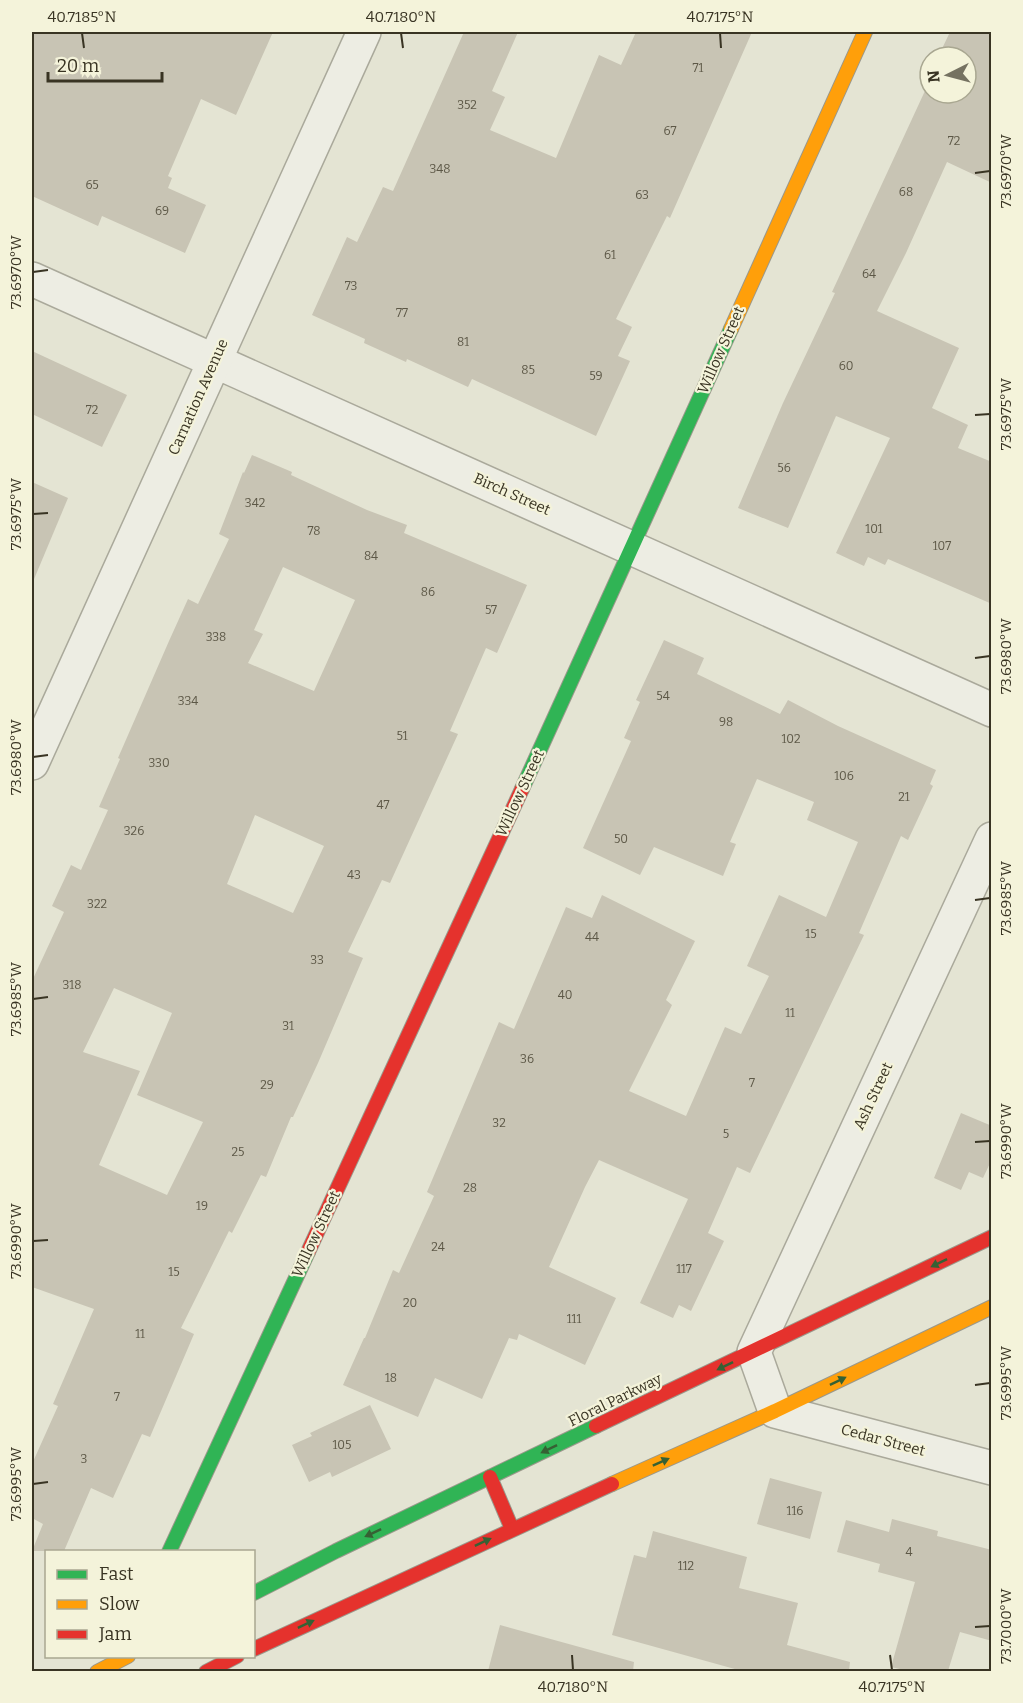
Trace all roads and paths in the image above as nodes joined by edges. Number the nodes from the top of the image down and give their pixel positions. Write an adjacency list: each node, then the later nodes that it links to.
1 (364, 32): 4 (street, Carnation Avenue)
2 (865, 32): 5 (street, Willow Street)
3 (32, 279): 4 (street, Birch Street)
4 (214, 360): 5 (street, Birch Street); 7 (street, Carnation Avenue)
5 (631, 548): 6 (street, Birch Street); 16 (street, Willow Street)
6 (992, 710)
7 (32, 762)
8 (992, 839): 11 (street, Ash Street)
9 (992, 1238): 11 (street, Floral Parkway, one-way to 11)
10 (992, 1307): 12 (street, one-way to 10)
11 (754, 1352): 12 (street); 14 (street, Floral Parkway, one-way to 14)
12 (775, 1411): 13 (street, Cedar Street); 15 (street, one-way to 12)
13 (992, 1468)
14 (490, 1478): 15 (street); 17 (street, Floral Parkway, one-way to 17)
15 (512, 1528): 18 (street, one-way to 15)
16 (170, 1550)
17 (255, 1592)
18 (255, 1649)
19 (233, 1658): 20 (street)
20 (206, 1671)

